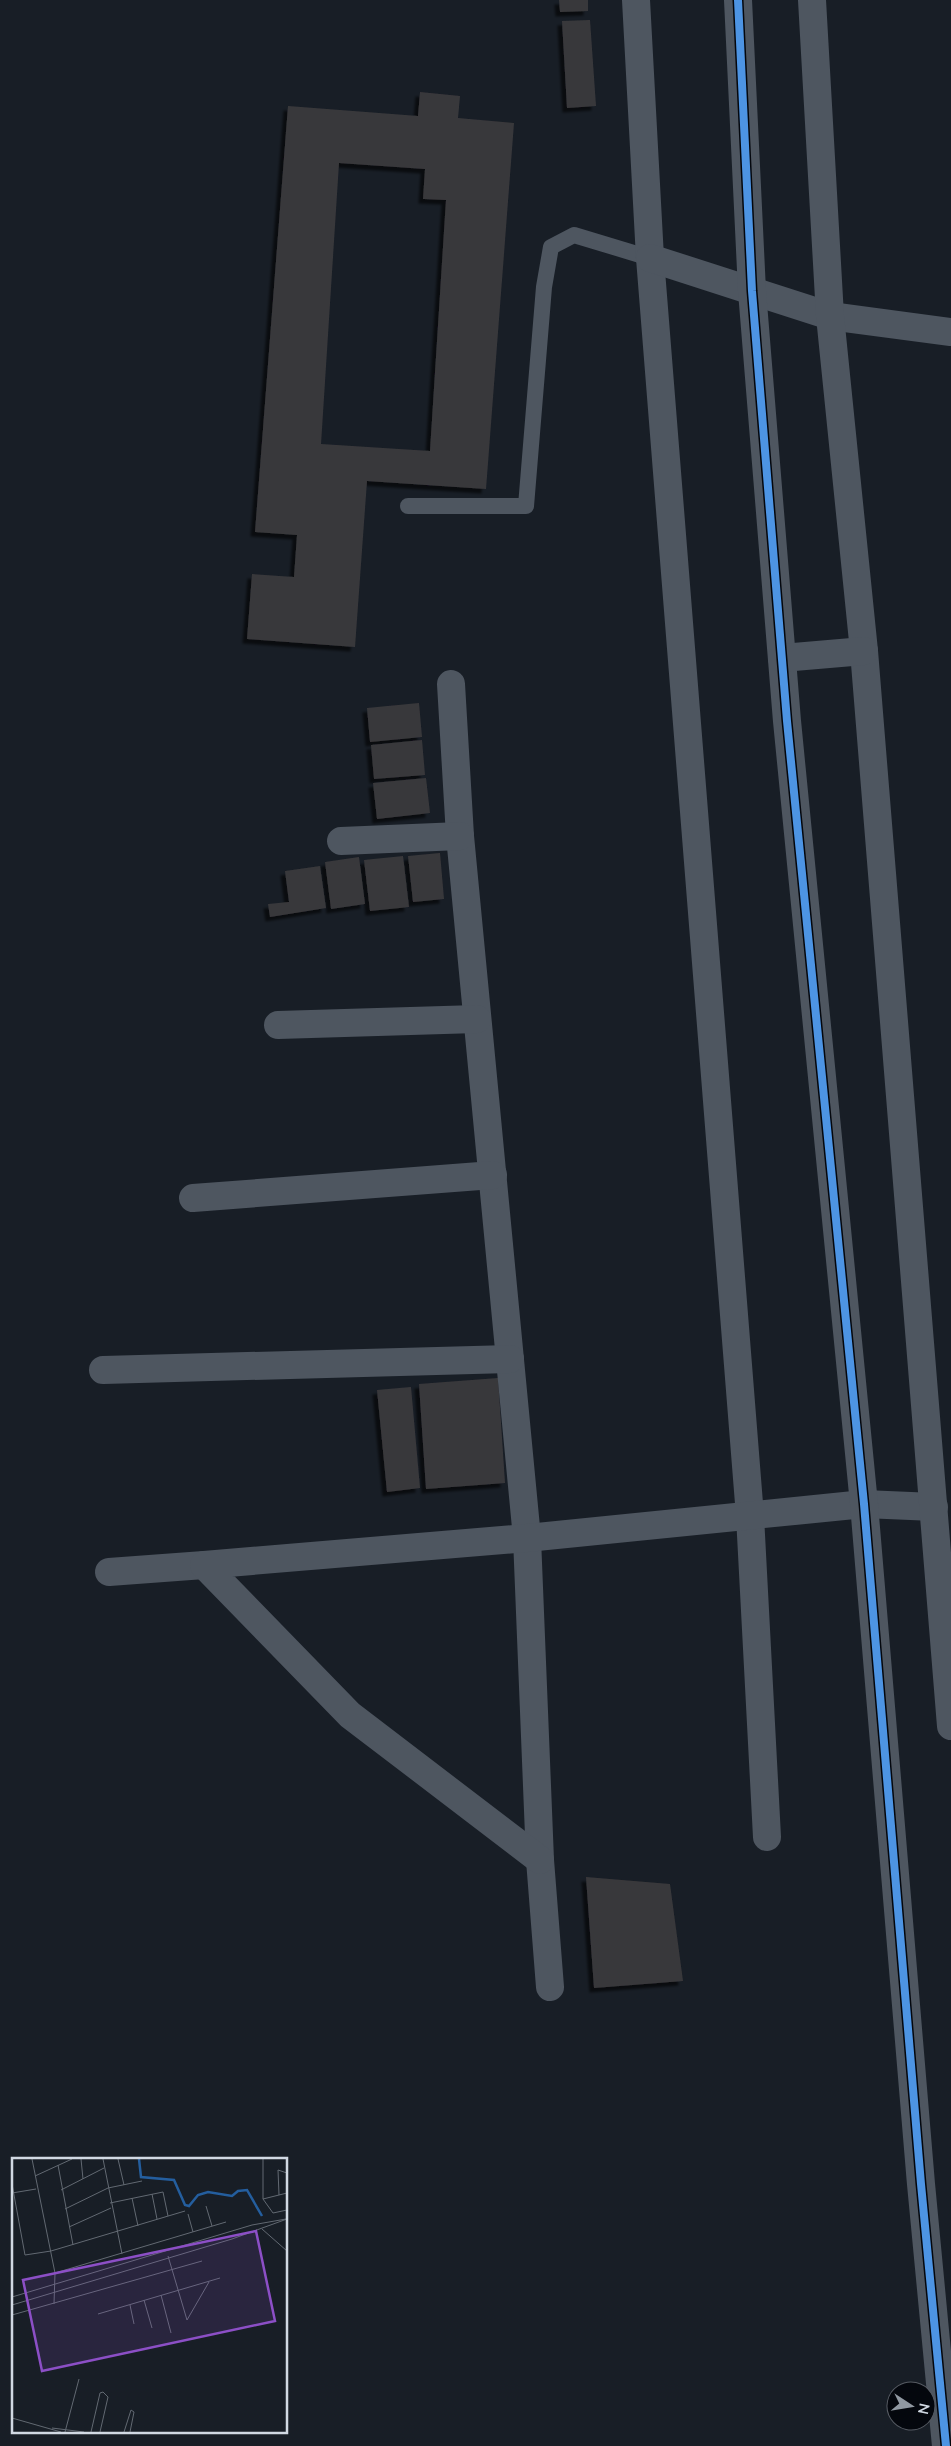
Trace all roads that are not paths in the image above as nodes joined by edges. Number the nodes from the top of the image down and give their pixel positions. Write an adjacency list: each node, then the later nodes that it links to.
1 (636, 0): 4 (street)
2 (738, 0): 5 (street)
3 (812, 0): 6 (street)
4 (650, 258): 5 (street); 8 (lane); 22 (street)
5 (752, 291): 6 (street); 10 (street)
6 (830, 316): 7 (street); 9 (street)
7 (951, 332)
8 (408, 506)
9 (864, 651): 10 (street); 21 (street)
10 (782, 658): 20 (street)
11 (451, 684): 12 (street)
12 (460, 836): 13 (street); 14 (street)
13 (340, 841)
14 (477, 1019): 15 (street); 16 (street)
15 (278, 1025)
16 (493, 1175): 17 (street); 18 (street)
17 (193, 1198)
18 (510, 1359): 19 (street); 23 (street)
19 (103, 1370)
20 (864, 1504): 21 (street); 22 (street); 30 (street)
21 (934, 1507): 26 (street)
22 (750, 1516): 23 (street); 27 (street)
23 (528, 1538): 24 (street); 28 (street)
24 (204, 1565): 25 (street); 28 (street)
25 (109, 1572)
26 (951, 1726)
27 (767, 1836)
28 (540, 1860): 29 (street)
29 (550, 1987)
30 (946, 2446)

